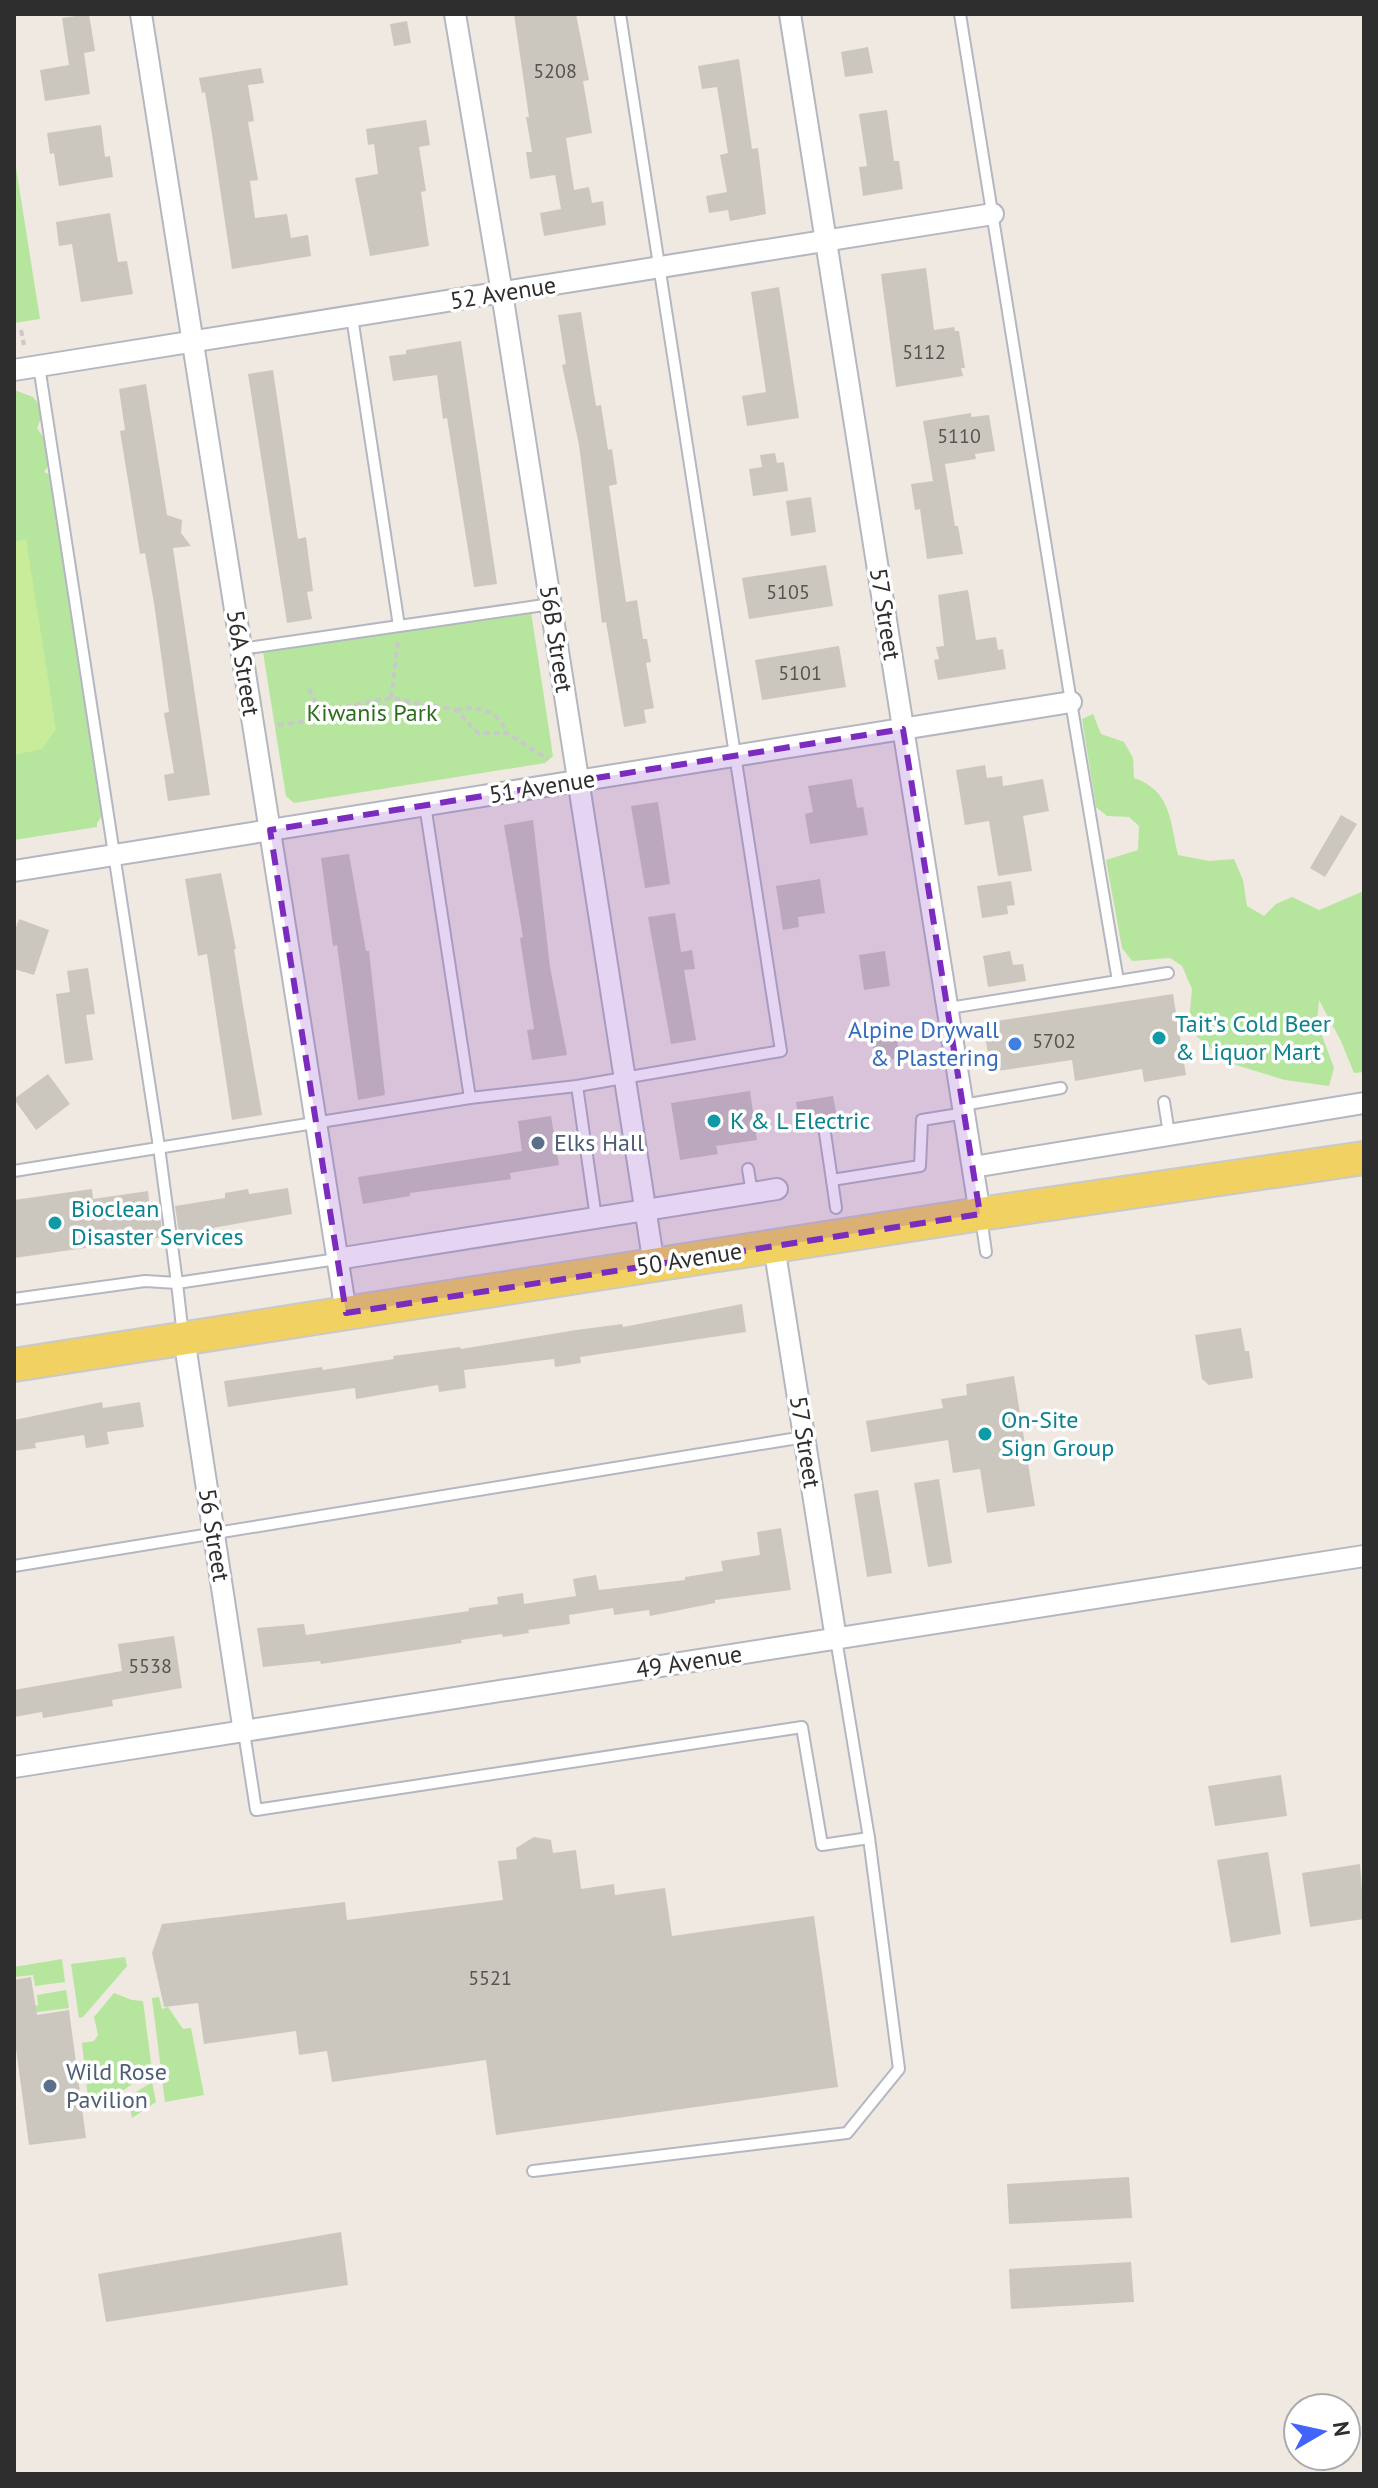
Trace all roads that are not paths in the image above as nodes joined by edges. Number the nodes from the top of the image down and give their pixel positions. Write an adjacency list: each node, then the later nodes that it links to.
1 (141, 14): 11 (street, 56A Street)
2 (455, 14): 9 (street, 56B Street)
3 (620, 14): 8 (lane)
4 (790, 14): 7 (street, 57 Street)
5 (960, 14): 6 (lane)
6 (993, 214): 7 (street, 52 Avenue); 17 (lane)
7 (827, 242): 8 (street, 52 Avenue); 18 (street, 57 Street)
8 (658, 268): 9 (street, 52 Avenue); 19 (lane)
9 (502, 293): 10 (street, 52 Avenue); 14 (street, 56B Street)
10 (352, 317): 11 (street, 52 Avenue); 15 (lane)
11 (193, 342): 12 (street, 52 Avenue); 16 (street, 56A Street)
12 (39, 366): 13 (street, 52 Avenue); 23 (lane)
13 (14, 370)
14 (551, 604): 15 (lane); 20 (street, 56B Street)
15 (399, 626): 16 (lane)
16 (241, 649): 22 (street, 56A Street)
17 (1071, 702): 18 (street, 51 Avenue); 26 (lane)
18 (903, 729): 19 (street, 51 Avenue); 27 (street, 57 Street)
19 (736, 756): 20 (street, 51 Avenue); 28 (lane)
20 (579, 781): 21 (street, 51 Avenue); 28 (street, 56B Street)
21 (425, 805): 22 (street, 51 Avenue); 31 (lane)
22 (270, 830): 23 (street, 51 Avenue); 35 (street, 56A Street)
23 (114, 855): 24 (street, 51 Avenue); 38 (lane)
24 (14, 871)
25 (1168, 973): 26 (lane)
26 (1118, 981): 27 (lane)
27 (949, 1008): 34 (street, 57 Street)
28 (625, 1076): 29 (lane); 47 (street, 56B Street)
29 (577, 1086): 31 (lane); 49 (lane)
30 (1061, 1088): 34 (lane)
31 (470, 1098): 35 (lane)
32 (1164, 1102): 37 (lane)
33 (1364, 1103): 37 (street)
34 (964, 1109): 40 (street, 57 Street); 43 (lane)
35 (316, 1122): 38 (lane); 52 (street, 56A Street)
36 (825, 1133): 43 (lane)
37 (1169, 1134): 40 (street)
38 (159, 1147): 42 (lane); 54 (lane)
39 (1364, 1158): 48 (main road, 50 Avenue)
40 (973, 1167): 48 (street, 57 Street)
41 (748, 1169): 45 (lane)
42 (14, 1171)
43 (832, 1180): 46 (lane)
44 (777, 1189): 45 (street)
45 (752, 1193): 47 (street)
46 (836, 1208)
47 (646, 1211): 49 (street); 53 (street, 56B Street)
48 (980, 1214): 50 (main road, 50 Avenue); 51 (lane)
49 (596, 1218): 52 (street)
50 (774, 1246): 53 (main road, 50 Avenue); 59 (street, 57 Street)
51 (986, 1252)
52 (337, 1259): 54 (lane); 56 (street, 56A Street)
53 (654, 1265): 56 (main road, 50 Avenue)
54 (177, 1283): 55 (lane); 57 (lane)
55 (14, 1299)
56 (346, 1313): 57 (main road, 50 Avenue)
57 (184, 1338): 58 (main road, 50 Avenue); 60 (street, 56 Street)
58 (14, 1365)
59 (804, 1437): 60 (lane); 63 (street, 57 Street)
60 (214, 1535): 62 (lane); 64 (street, 56 Street)
61 (1364, 1556): 63 (street, 49 Avenue)
62 (14, 1566)
63 (836, 1639): 64 (street, 49 Avenue); 66 (lane)
64 (244, 1732): 65 (street, 49 Avenue); 66 (lane)
65 (14, 1767)
66 (869, 1838): 67 (lane)
67 (533, 2171)

